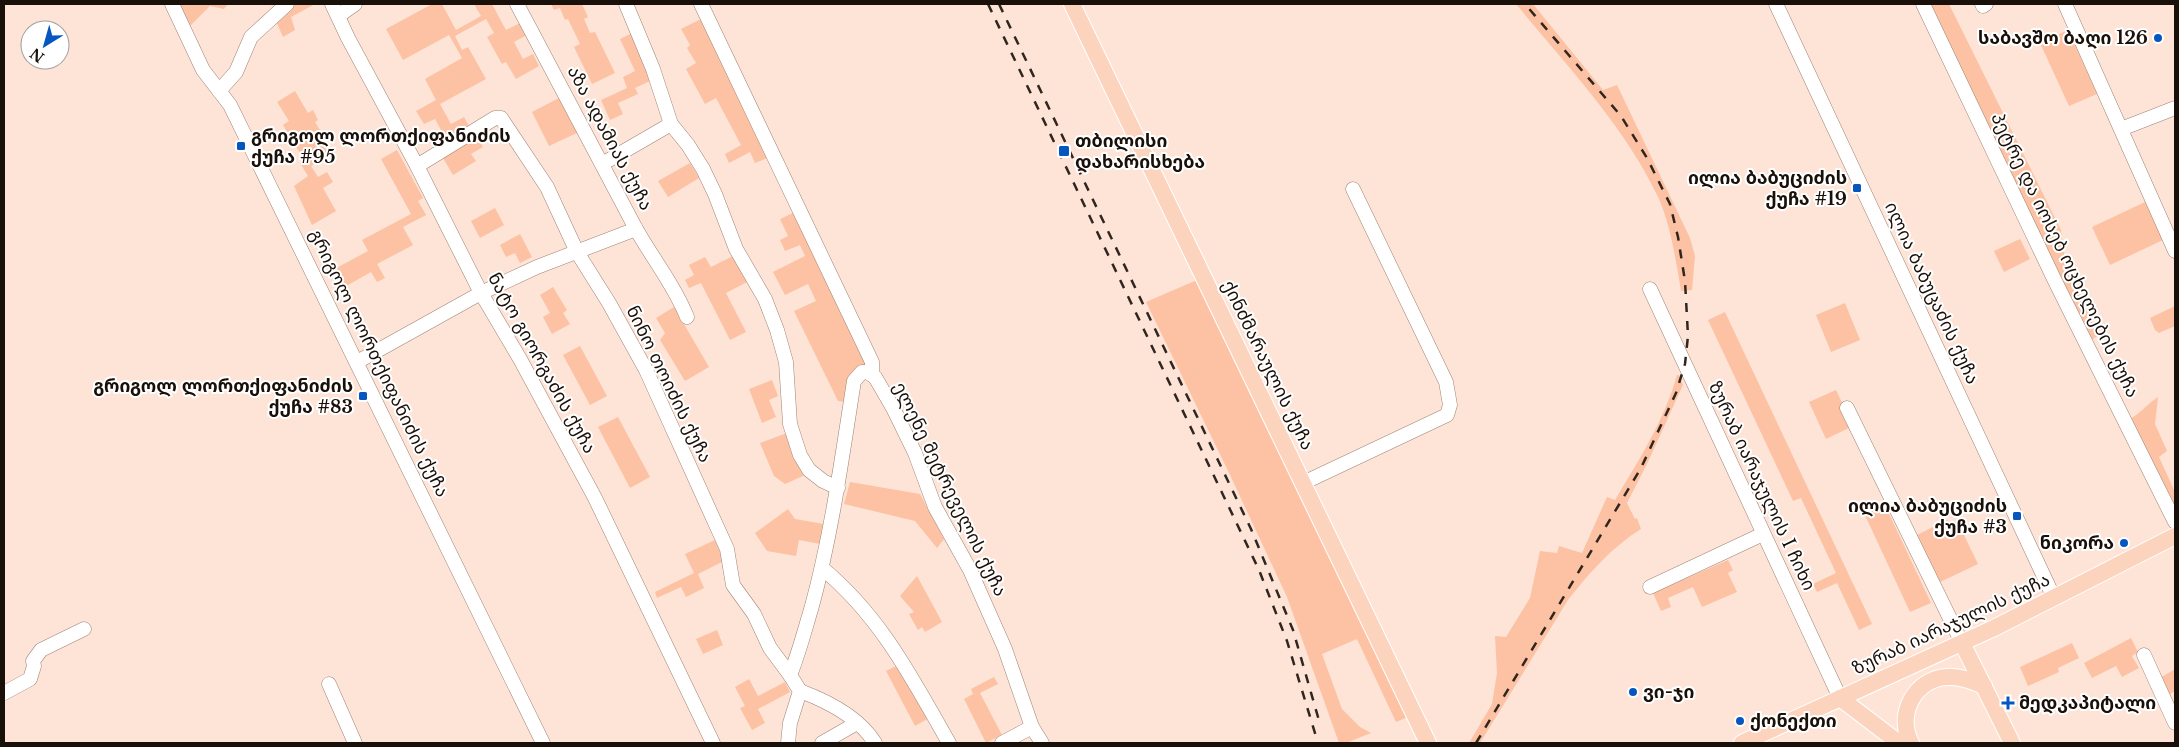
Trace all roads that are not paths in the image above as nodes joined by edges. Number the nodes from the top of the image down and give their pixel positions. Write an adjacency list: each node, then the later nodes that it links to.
1 (172, 4): 14 (street, გრიგოლ ლორთქიფანიძის ქუჩა)
2 (287, 4): 14 (street)
3 (355, 4): 13 (street)
4 (517, 4): 18 (street, აზა ადამიას ქუჩა)
5 (626, 4): 16 (street)
6 (700, 4): 28 (street)
7 (1072, 4): 30 (main road, ქინძმარაულის ქუჩა)
8 (1776, 4): 37 (street, ილია ბაბუცაძის ქუჩა)
9 (1923, 4): 32 (street, პეტრე და იოსებ ოცხელების ქუჩა)
10 (1982, 4): 11 (street)
11 (1986, 4)
12 (2065, 4): 17 (street)
13 (335, 10): 19 (street, ნატო გიორგაძის ქუჩა)
14 (219, 91): 27 (street, გრიგოლ ლორთქიფანიძის ქუჩა)
15 (2175, 108): 17 (street)
16 (671, 124): 18 (street); 31 (street)
17 (2121, 129): 22 (street)
18 (602, 164): 21 (street, აზა ადამიას ქუჩა)
19 (417, 166): 23 (street, ნინო თოიძის ქუჩა); 25 (street, ნატო გიორგაძის ქუჩა)
20 (1354, 189): 30 (street)
21 (636, 229): 23 (street, აზა ადამიას ქუჩა); 26 (street)
22 (2175, 251)
23 (577, 252): 25 (street, აზა ადამიას ქუჩა); 41 (street, ნინო თოიძის ქუჩა)
24 (1650, 289): 33 (street, ზურაბ იარაჯულის I ჩიხი)
25 (481, 293): 27 (street, აზა ადამიას ქუჩა); 52 (street, ნატო გიორგაძის ქუჩა)
26 (687, 317)
27 (357, 362): 51 (street, გრიგოლ ლორთქიფანიძის ქუჩა)
28 (872, 375): 31 (street, ელენე მეტრეველის ქუჩა); 49 (street, ელენე მეტრეველის ქუჩა)
29 (1847, 408): 39 (street)
30 (1303, 483): 59 (main road, ქინძმარაულის ქუჩა)
31 (838, 488): 35 (street)
32 (2175, 522)
33 (1764, 534): 36 (street); 46 (street, ზურაბ იარაჯულის I ჩიხი)
34 (2175, 536): 37 (main road, ზურაბ იარაჯულის ქუჩა)
35 (822, 568): 41 (street); 56 (street)
36 (1650, 587)
37 (2054, 598): 39 (main road, ზურაბ იარაჯულის ქუჩა)
38 (84, 629): 45 (street)
39 (1962, 643): 43 (main road); 46 (main road, ზურაბ იარაჯულის ქუჩა)
40 (2144, 655): 48 (street)
41 (790, 675): 44 (street, ნინო თოიძის ქუჩა)
42 (329, 684): 50 (street)
43 (1984, 686): 62 (main road); 63 (main road)
44 (800, 691): 47 (street); 53 (street)
45 (4, 693)
46 (1840, 698): 60 (main road, ზურაბ იარაჯულის ქუჩა); 61 (main road)
47 (856, 723): 54 (street); 55 (street)
48 (2175, 723)
49 (1032, 727): 57 (street); 58 (street, ელენე მეტრეველის ქუჩა)
50 (355, 743)
51 (543, 743)
52 (713, 743)
53 (788, 743)
54 (822, 743)
55 (876, 743)
56 (949, 743)
57 (1002, 743)
58 (1042, 743)
59 (1428, 743)
60 (1742, 743)
61 (1899, 743)
62 (1911, 743)
63 (2012, 743)

